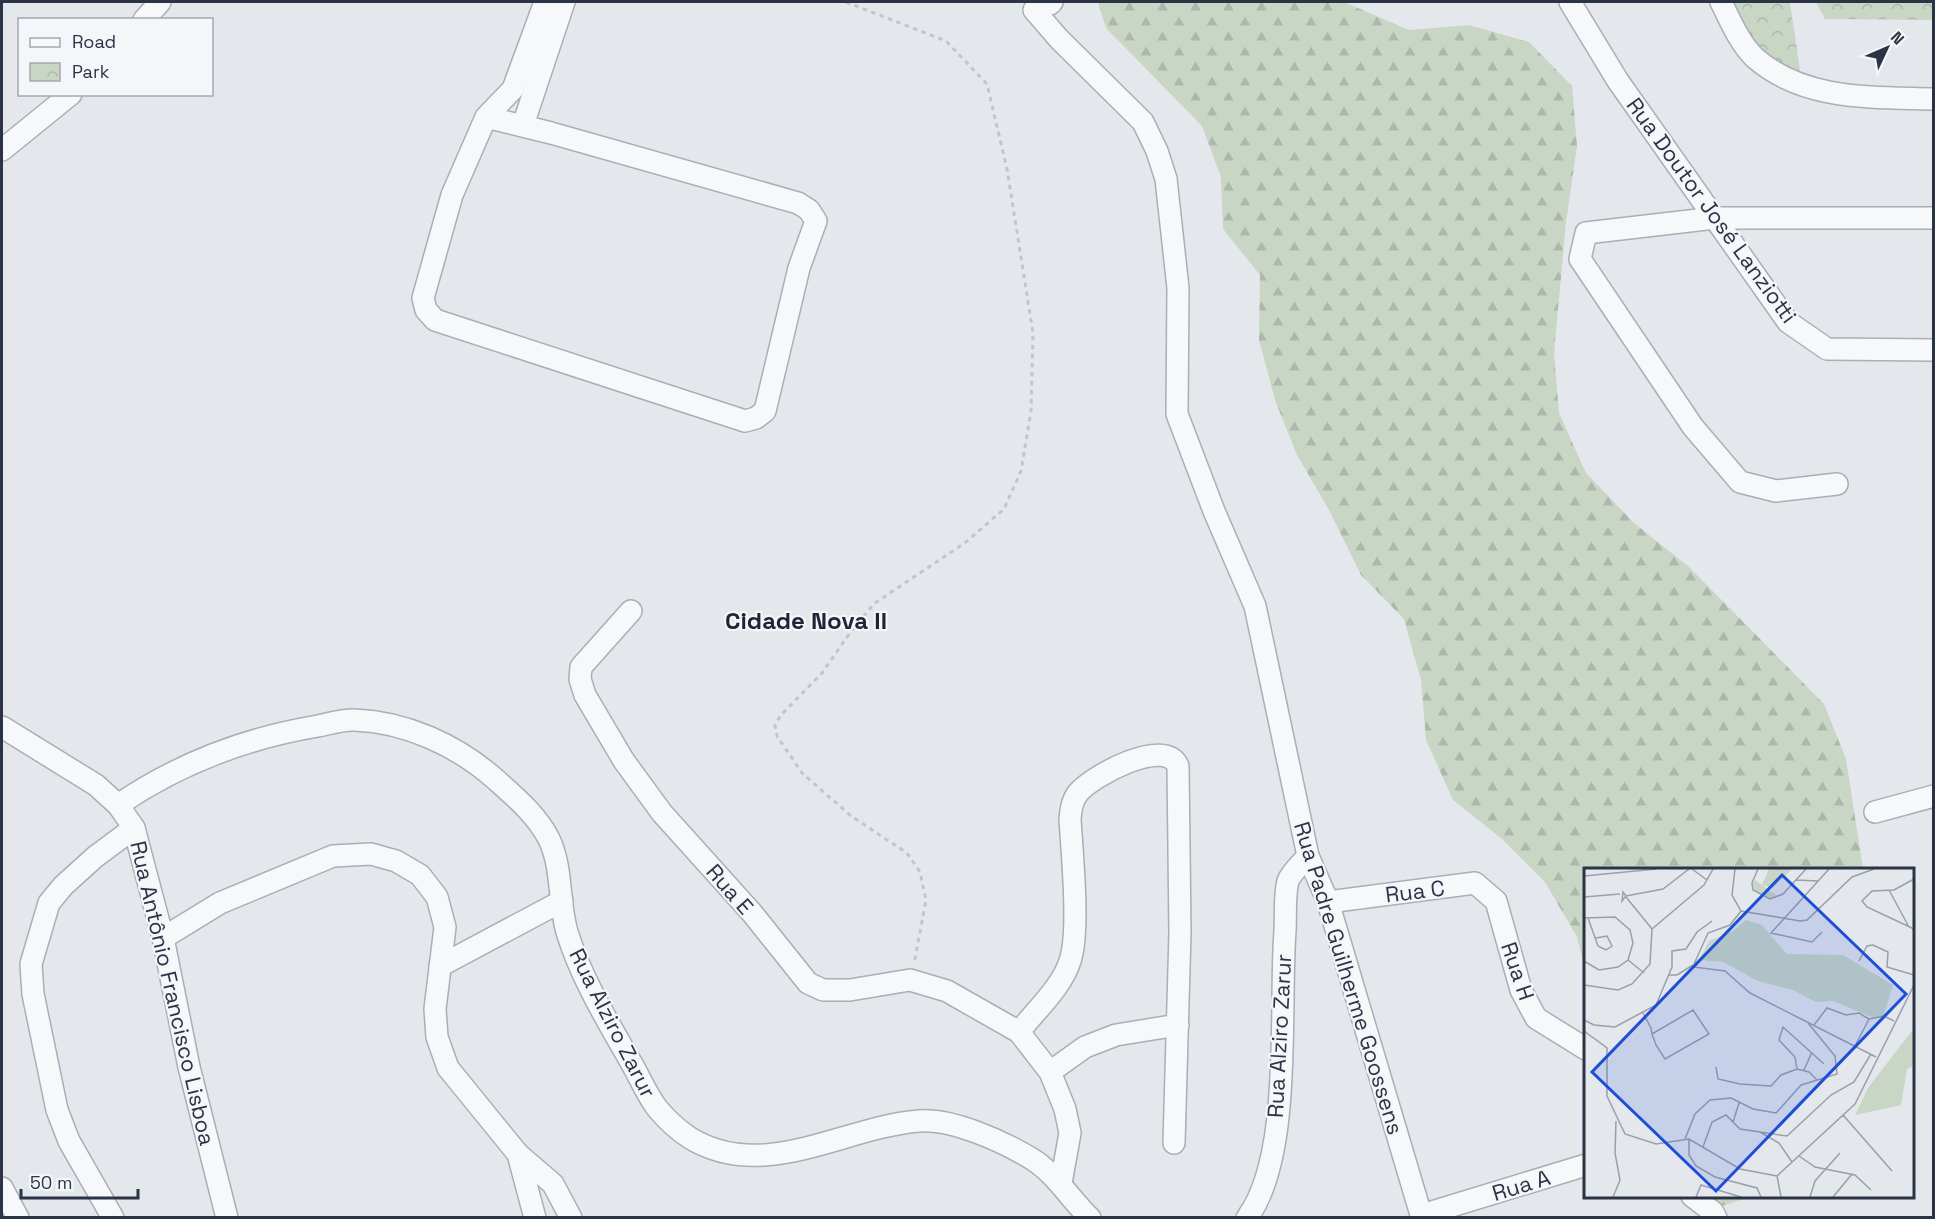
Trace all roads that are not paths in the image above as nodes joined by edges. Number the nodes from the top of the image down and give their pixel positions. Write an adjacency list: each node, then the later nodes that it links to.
1 (160, 2): 7 (street)
2 (545, 2): 10 (street)
3 (564, 2): 11 (street)
4 (1570, 2): 13 (street, Rua Doutor José Lanziotti)
5 (1721, 2): 9 (street)
6 (1039, 4): 23 (street, Rua Padre Guilherme Goossens)
7 (146, 18)
8 (69, 96): 12 (street)
9 (1934, 99)
10 (486, 117): 11 (street); 11 (street)
11 (523, 125)
12 (2, 150)
13 (1715, 218): 14 (street); 15 (street, Rua Doutor José Lanziotti); 16 (street)
14 (1934, 218)
15 (1934, 350)
16 (1838, 484)
17 (631, 611): 30 (street, Rua E)
18 (2, 727): 20 (street, Rua Antônio Francisco Lisboa)
19 (1934, 796): 21 (street)
20 (118, 805): 22 (street, Rua Antônio Francisco Lisboa); 24 (street, Rua Alziro Zarur)
21 (1875, 812)
22 (134, 828): 27 (street, Rua Antônio Francisco Lisboa); 41 (street)
23 (1308, 856): 26 (street, Rua Padre Guilherme Goossens); 46 (street, Rua Alziro Zarur)
24 (562, 901): 28 (street); 36 (street, Rua Alziro Zarur)
25 (1496, 901): 26 (street, Rua C); 31 (street, Rua H)
26 (1328, 902): 39 (street, Rua Padre Guilherme Goossens)
27 (163, 938): 28 (street); 42 (street, Rua Antônio Francisco Lisboa)
28 (440, 966): 34 (street)
29 (1178, 1025): 30 (street); 32 (street); 33 (street)
30 (1019, 1032): 32 (street)
31 (1584, 1048)
32 (1050, 1072): 36 (street)
33 (1174, 1143)
34 (518, 1154): 43 (street); 44 (street)
35 (1584, 1166): 39 (street, Rua A)
36 (1061, 1183): 45 (street, Rua Alziro Zarur)
37 (2, 1188): 40 (street)
38 (1693, 1198): 47 (street)
39 (1422, 1216)
40 (18, 1218)
41 (113, 1218)
42 (227, 1218)
43 (535, 1218)
44 (571, 1218)
45 (1090, 1218)
46 (1247, 1218)
47 (1716, 1218)

